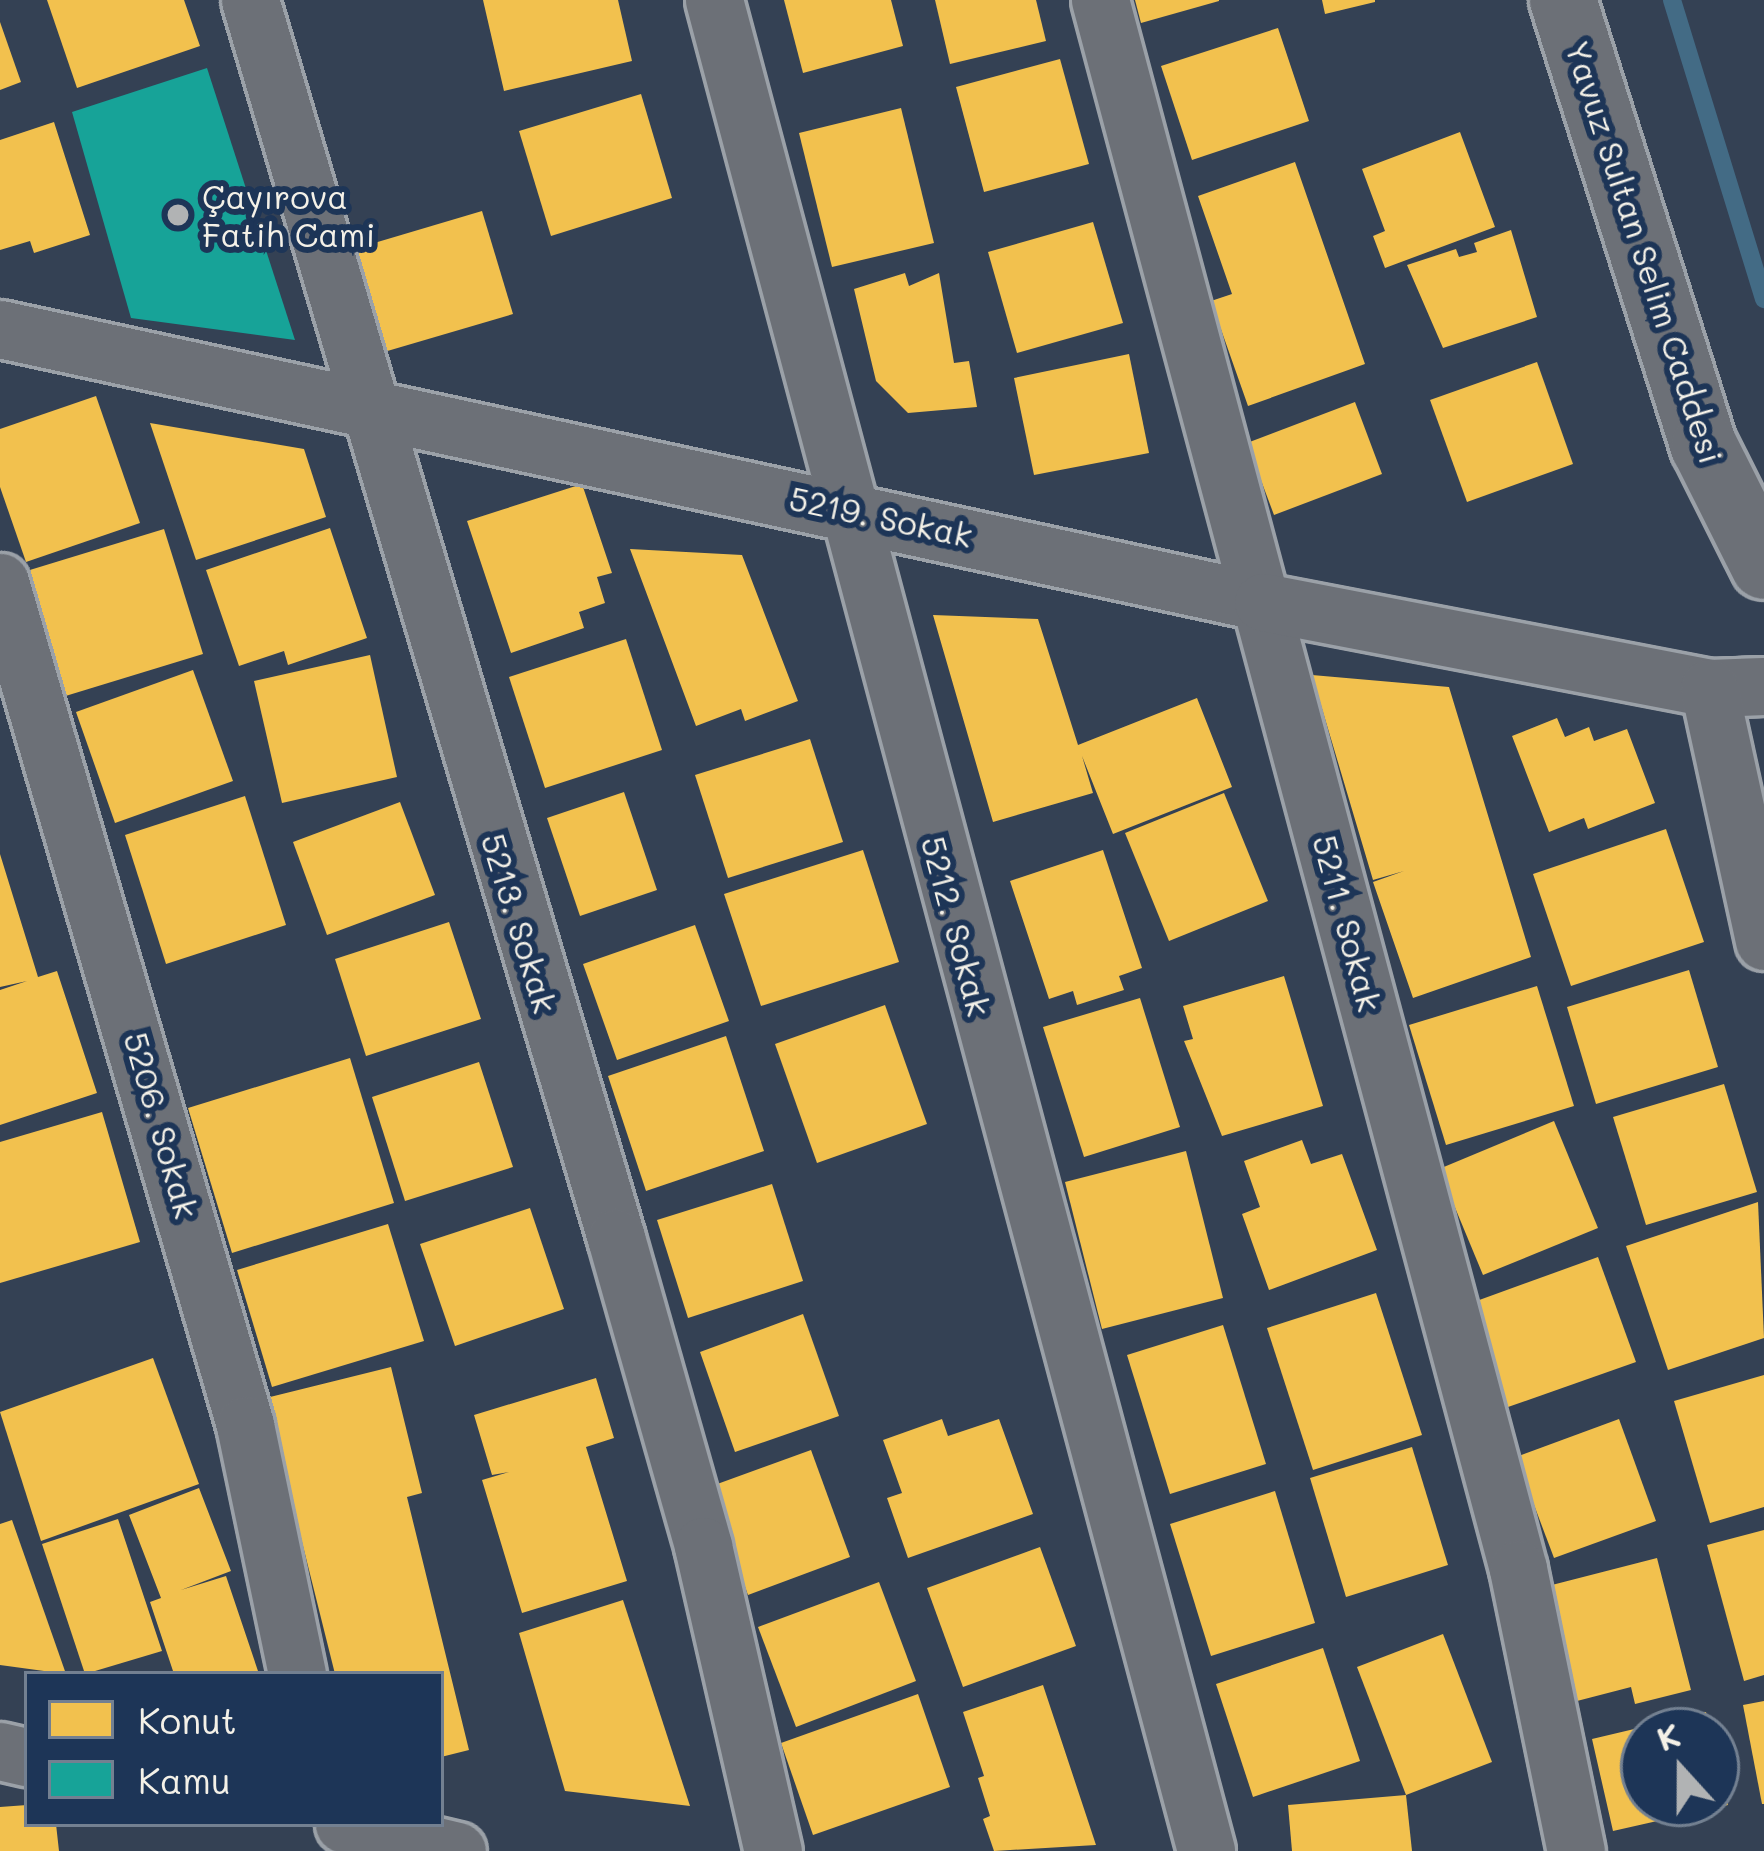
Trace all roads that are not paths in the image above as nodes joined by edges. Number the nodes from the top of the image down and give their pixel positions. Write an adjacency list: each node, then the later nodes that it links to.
1 (250, 0): 6 (street, 5213. Sokak)
2 (714, 0): 7 (street, 5212. Sokak)
3 (1100, 0): 10 (street, 5211. Sokak)
4 (1563, 0): 8 (street, Yavuz Sultan Selim Caddesi)
5 (0, 329): 6 (street, 5219. Sokak)
6 (366, 413): 7 (street, 5219. Sokak); 16 (street, 5213. Sokak)
7 (844, 506): 10 (street, 5219. Sokak); 17 (street, 5212. Sokak)
8 (1764, 566)
9 (0, 582): 13 (street, 5206. Sokak)
10 (1263, 602): 11 (street, 5219. Sokak); 18 (street, 5211. Sokak)
11 (1737, 687): 12 (street)
12 (1764, 940)
13 (295, 1671)
14 (357, 1827): 15 (street)
15 (457, 1851)
16 (773, 1851)
17 (1206, 1851)
18 (1576, 1851)

